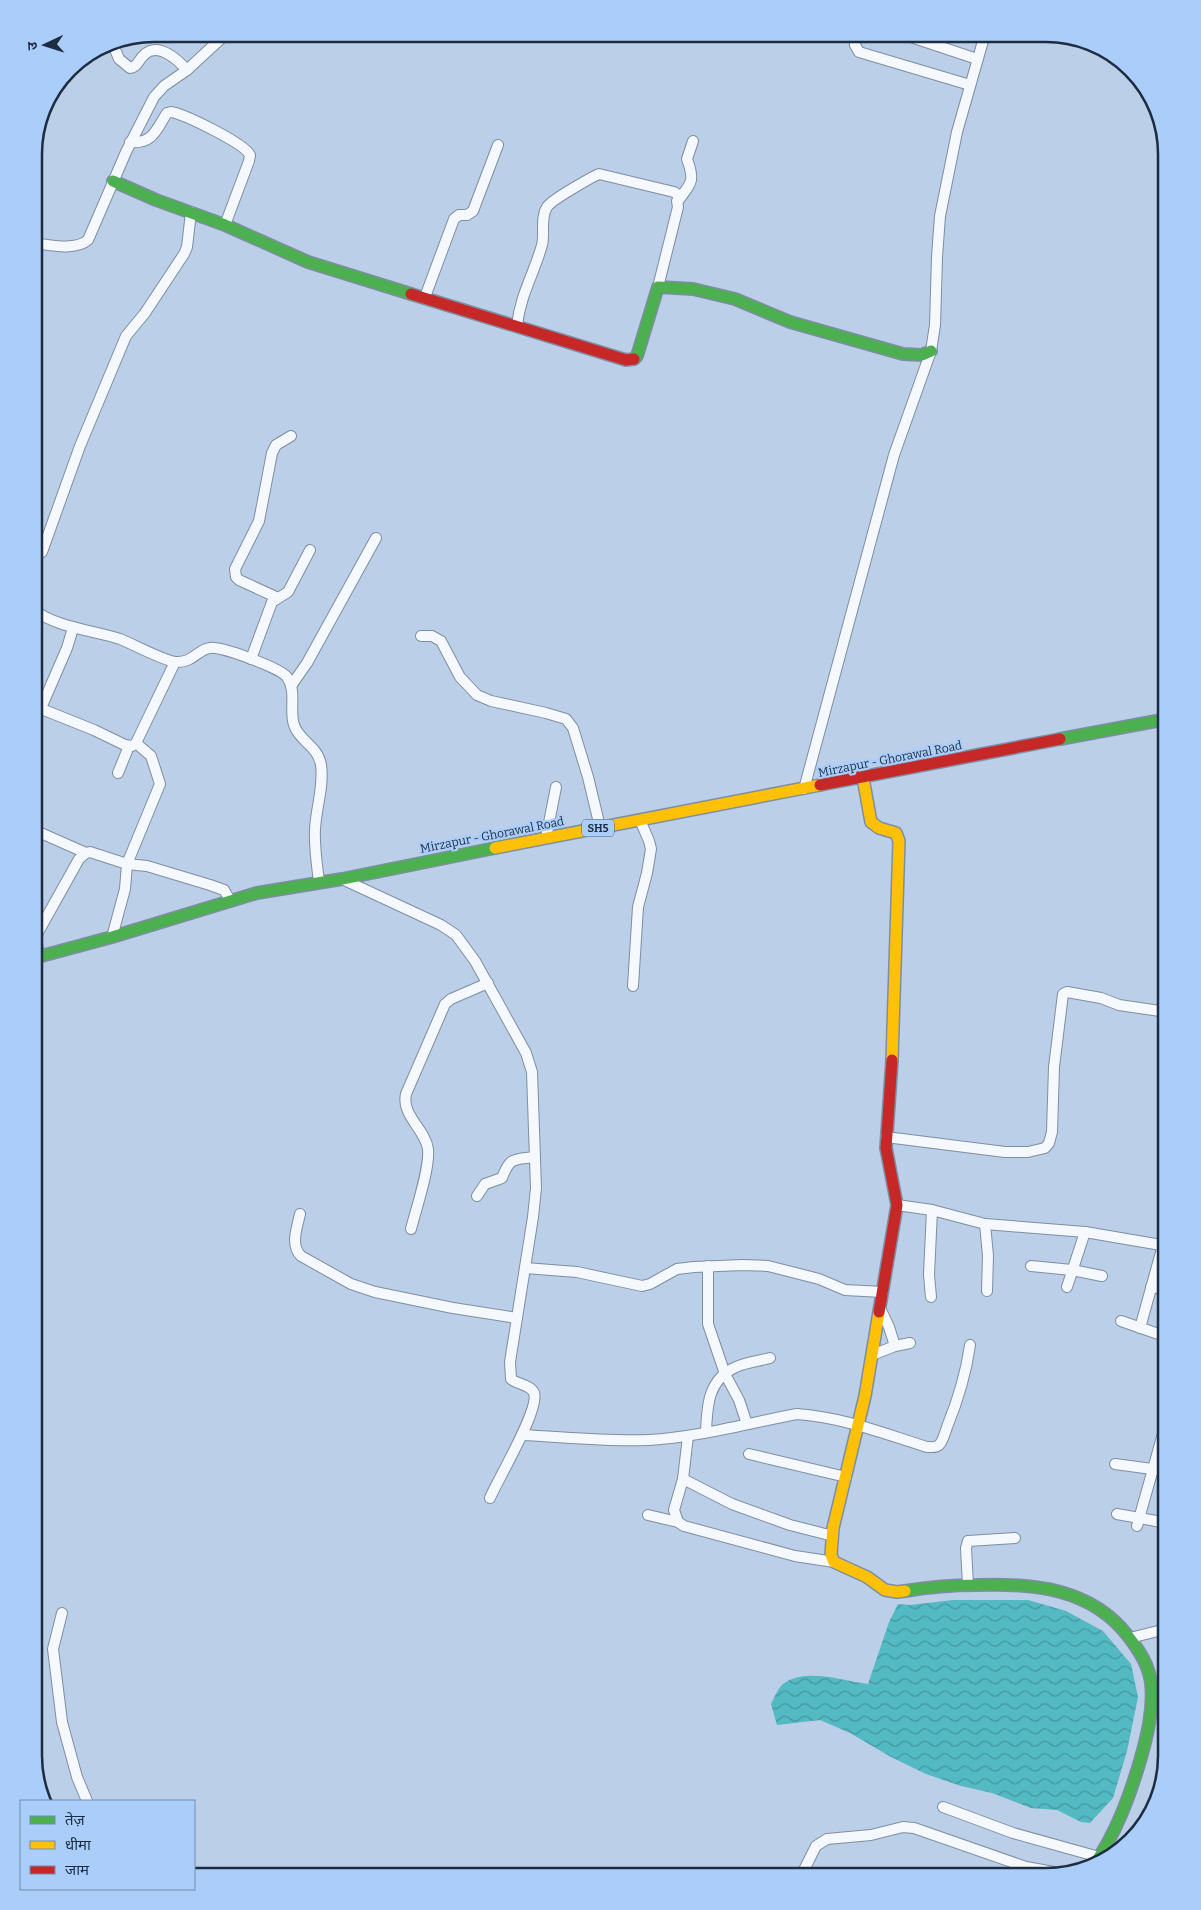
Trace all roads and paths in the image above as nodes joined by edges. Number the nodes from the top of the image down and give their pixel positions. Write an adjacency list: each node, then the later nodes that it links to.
1 (216, 43): 7 (street)
2 (855, 43): 8 (street)
3 (929, 43): 6 (street)
4 (982, 43): 6 (street)
5 (115, 49): 7 (street)
6 (977, 59): 8 (street)
7 (187, 70): 10 (street)
8 (970, 85): 20 (street)
9 (693, 141): 13 (street)
10 (130, 142): 12 (street); 15 (street)
11 (498, 145): 18 (street)
12 (113, 181): 14 (street); 16 (street)
13 (678, 201): 17 (street); 19 (street)
14 (191, 212): 15 (street); 23 (street)
15 (225, 225): 18 (street)
16 (43, 244)
17 (658, 287): 19 (street); 20 (street)
18 (425, 297): 19 (street)
19 (517, 325)
20 (931, 351): 39 (street)
21 (291, 436): 25 (street)
22 (376, 538): 31 (street)
23 (43, 550)
24 (310, 550): 25 (street)
25 (276, 597): 29 (street)
26 (43, 616): 27 (street)
27 (73, 628): 30 (street); 32 (street)
28 (421, 636): 41 (street)
29 (251, 659): 30 (street); 31 (street)
30 (175, 662): 35 (street)
31 (291, 686): 47 (street)
32 (43, 698)
33 (43, 709): 35 (street)
34 (1158, 721): 37 (street, Mirzapur - Ghorawal Road / SH5)
35 (132, 745): 36 (street); 45 (street)
36 (118, 773)
37 (863, 778): 39 (street, Mirzapur - Ghorawal Road / SH5); 55 (street)
38 (556, 787): 43 (street)
39 (804, 789): 40 (street, Mirzapur - Ghorawal Road / SH5)
40 (640, 820): 41 (street, Mirzapur - Ghorawal Road / SH5); 53 (street)
41 (600, 827): 43 (street, Mirzapur - Ghorawal Road / SH5)
42 (43, 834): 44 (street)
43 (546, 838): 46 (street, Mirzapur - Ghorawal Road / SH5)
44 (86, 853): 45 (street); 49 (street)
45 (127, 864): 48 (street); 50 (street)
46 (342, 879): 47 (street, Mirzapur - Ghorawal Road / SH5); 52 (street)
47 (319, 882): 48 (street, Mirzapur - Ghorawal Road / SH5)
48 (230, 900): 50 (street, Mirzapur - Ghorawal Road / SH5)
49 (43, 921)
50 (112, 937): 51 (street, Mirzapur - Ghorawal Road / SH5)
51 (42, 955)
52 (488, 983): 56 (street); 62 (street)
53 (633, 986)
54 (1158, 1011): 55 (street)
55 (886, 1137): 58 (street)
56 (534, 1157): 57 (street); 68 (street)
57 (477, 1196)
58 (897, 1206): 59 (street); 75 (street)
59 (932, 1210): 61 (street); 76 (street)
60 (300, 1214): 78 (street)
61 (985, 1224): 63 (street); 74 (street)
62 (411, 1228)
63 (1085, 1232): 64 (street); 69 (street)
64 (1158, 1244)
65 (708, 1266): 68 (street); 75 (street); 87 (street)
66 (1031, 1266): 69 (street)
67 (1158, 1266): 72 (street)
68 (525, 1268): 78 (street)
69 (1072, 1270): 70 (street); 71 (street)
70 (1102, 1276)
71 (1067, 1287)
72 (1151, 1287): 73 (street); 80 (street)
73 (1158, 1288)
74 (987, 1291)
75 (883, 1292): 77 (street)
76 (931, 1297)
77 (880, 1308): 84 (street); 85 (street)
78 (517, 1318): 91 (street)
79 (1121, 1321): 80 (street)
80 (1140, 1328): 81 (street)
81 (1158, 1334)
82 (910, 1343): 84 (street)
83 (970, 1345): 89 (street)
84 (895, 1346): 85 (street)
85 (872, 1355): 89 (street)
86 (770, 1358): 87 (street)
87 (725, 1374): 88 (street); 90 (street)
88 (747, 1424): 89 (street); 90 (street)
89 (858, 1425): 98 (street)
90 (706, 1432): 92 (street)
91 (522, 1435): 92 (street); 100 (street)
92 (688, 1436): 99 (street)
93 (1158, 1452): 96 (street)
94 (749, 1454): 98 (street)
95 (1115, 1464): 96 (street)
96 (1153, 1469): 97 (street); 104 (street)
97 (1158, 1470)
98 (846, 1477): 106 (street)
99 (683, 1479): 103 (street); 106 (street)
100 (490, 1498)
101 (1116, 1514): 104 (street)
102 (648, 1515): 103 (street)
103 (678, 1522): 108 (street)
104 (1138, 1522): 105 (street)
105 (1158, 1523)
106 (833, 1536): 108 (street)
107 (1015, 1538): 109 (street)
108 (834, 1562): 109 (street)
109 (968, 1585): 112 (street)
110 (62, 1613): 113 (street)
111 (1158, 1631): 112 (street)
112 (1130, 1638): 115 (street)
113 (87, 1800)
114 (943, 1807): 116 (street)
115 (1102, 1853)
116 (1090, 1859)
117 (805, 1868): 118 (street)
118 (1034, 1868)

